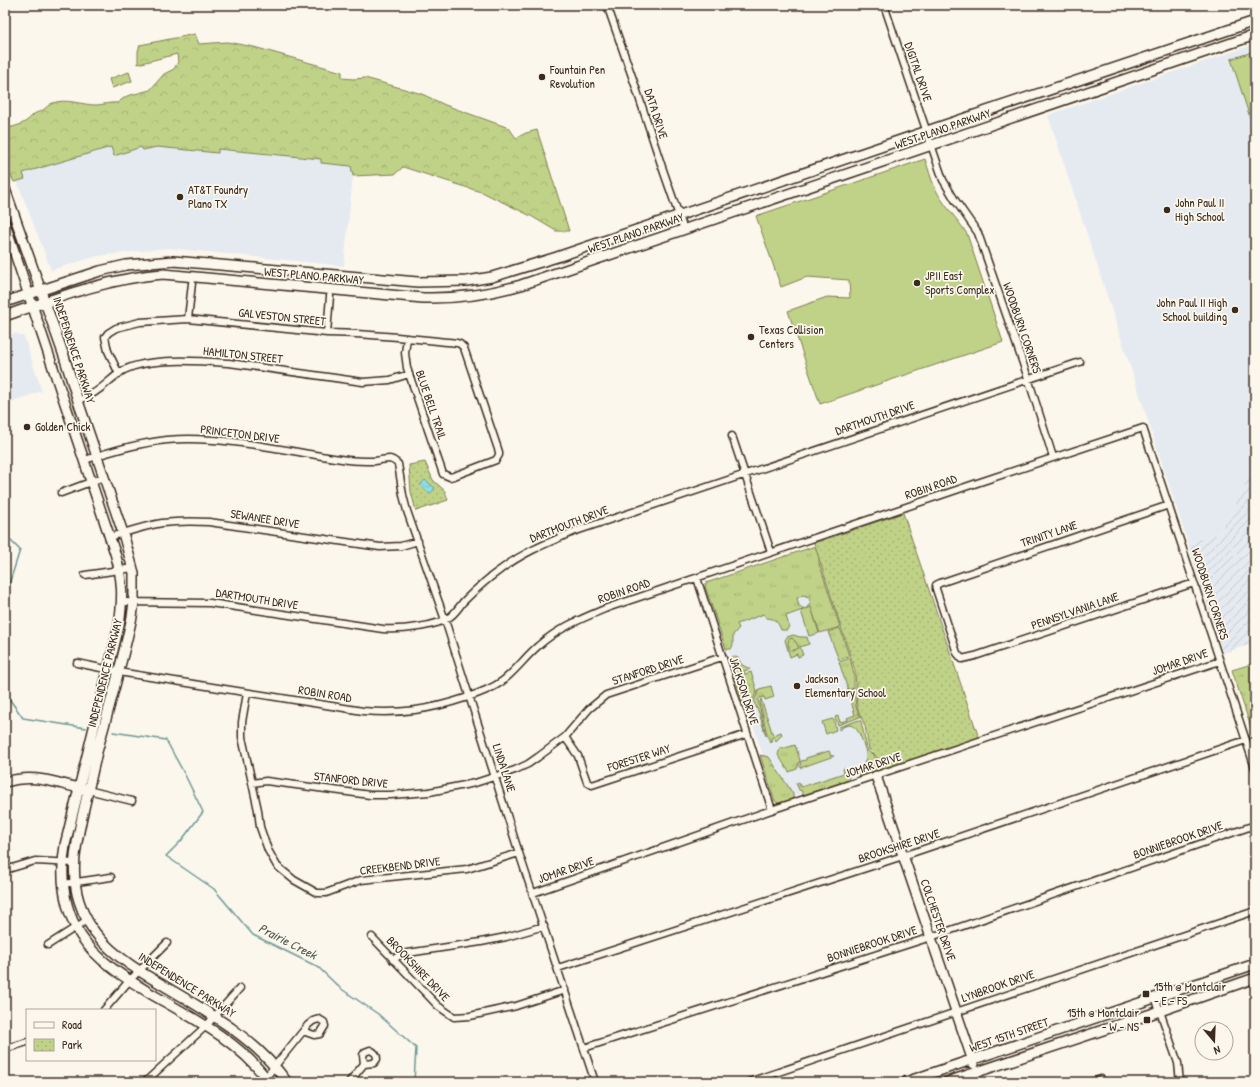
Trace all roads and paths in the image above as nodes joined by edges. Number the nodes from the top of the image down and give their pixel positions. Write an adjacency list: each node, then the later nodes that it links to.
1 (608, 5): 12 (street, DATA DRIVE)
2 (884, 5): 7 (street, DIGITAL DRIVE)
3 (1255, 21): 5 (main road, WEST PLANO PARKWAY)
4 (1255, 35): 6 (main road, WEST PLANO PARKWAY)
5 (1200, 40): 6 (main road); 7 (main road, WEST PLANO PARKWAY)
6 (1203, 53): 8 (main road, WEST PLANO PARKWAY)
7 (927, 131): 8 (street, DIGITAL DRIVE); 9 (main road, WEST PLANO PARKWAY)
8 (932, 145): 10 (main road, WEST PLANO PARKWAY); 29 (street, WOODBURN CORNERS)
9 (809, 171): 10 (main road); 12 (main road, WEST PLANO PARKWAY)
10 (814, 185): 14 (main road, WEST PLANO PARKWAY)
11 (5, 189): 16 (main road, INDEPENDENCE PARKWAY)
12 (679, 214): 14 (street, DATA DRIVE); 16 (main road, WEST PLANO PARKWAY)
13 (5, 224): 17 (main road, INDEPENDENCE PARKWAY)
14 (684, 230): 20 (main road, WEST PLANO PARKWAY)
15 (192, 283): 23 (street)
16 (41, 290): 17 (main road, WEST PLANO PARKWAY); 20 (main road, INDEPENDENCE PARKWAY)
17 (28, 294): 19 (main road, WEST PLANO PARKWAY); 21 (main road, INDEPENDENCE PARKWAY)
18 (330, 296): 24 (street)
19 (5, 302)
20 (45, 302): 21 (main road, WEST PLANO PARKWAY); 33 (main road, INDEPENDENCE PARKWAY)
21 (32, 307): 22 (main road, WEST PLANO PARKWAY); 35 (main road, INDEPENDENCE PARKWAY)
22 (5, 316)
23 (188, 318): 24 (street, GALVESTON STREET); 27 (street, GALVESTON STREET)
24 (327, 333): 25 (street, GALVESTON STREET)
25 (407, 338): 28 (street, BLUE BELL TRAIL); 38 (street, GALVESTON STREET)
26 (1080, 362): 29 (street, DARTMOUTH DRIVE)
27 (119, 374): 28 (street, HAMILTON STREET); 30 (street, HAMILTON STREET)
28 (409, 374): 38 (street, BLUE BELL TRAIL)
29 (1028, 378): 34 (street, WOODBURN CORNERS); 37 (street, DARTMOUTH DRIVE)
30 (84, 398)
31 (1143, 428): 34 (street, ROBIN ROAD); 42 (street, WOODBURN CORNERS)
32 (732, 436): 37 (street)
33 (96, 456): 35 (street, PRINCETON DRIVE); 36 (street, PRINCETON DRIVE); 39 (main road, INDEPENDENCE PARKWAY)
34 (1053, 457): 46 (street, ROBIN ROAD)
35 (85, 460): 40 (main road, INDEPENDENCE PARKWAY)
36 (395, 461): 45 (street, LINDA LANE)
37 (745, 474): 46 (street); 54 (street, DARTMOUTH DRIVE)
38 (446, 476)
39 (104, 477): 40 (street); 43 (main road, INDEPENDENCE PARKWAY)
40 (92, 482): 41 (street); 44 (main road, INDEPENDENCE PARKWAY)
41 (61, 493)
42 (1169, 505): 51 (street, WOODBURN CORNERS); 56 (street, TRINITY LANE)
43 (123, 533): 44 (street, SEWANEE DRIVE); 45 (street, SEWANEE DRIVE); 47 (main road, INDEPENDENCE PARKWAY)
44 (110, 537): 48 (main road, INDEPENDENCE PARKWAY)
45 (418, 541): 54 (street, LINDA LANE)
46 (771, 552): 50 (street, ROBIN ROAD)
47 (133, 568): 48 (street); 53 (main road, INDEPENDENCE PARKWAY)
48 (120, 570): 49 (street); 52 (main road, INDEPENDENCE PARKWAY)
49 (85, 575)
50 (696, 578): 55 (street, JACKSON DRIVE); 61 (street, ROBIN ROAD)
51 (1194, 583): 56 (street, PENNSYLVANIA LANE); 57 (street, WOODBURN CORNERS)
52 (122, 602): 53 (street, DARTMOUTH DRIVE); 59 (main road, INDEPENDENCE PARKWAY)
53 (134, 602): 54 (street, DARTMOUTH DRIVE); 59 (main road, INDEPENDENCE PARKWAY)
54 (445, 620): 61 (street, LINDA LANE)
55 (722, 657): 62 (street, JACKSON DRIVE); 63 (street, STANFORD DRIVE)
56 (962, 659)
57 (1220, 661): 64 (street, WOODBURN CORNERS); 67 (street, JOMAR DRIVE)
58 (77, 663): 59 (street, ROBIN ROAD)
59 (113, 671): 60 (street, ROBIN ROAD); 70 (main road, INDEPENDENCE PARKWAY); 71 (main road, INDEPENDENCE PARKWAY)
60 (247, 693): 61 (street, ROBIN ROAD); 69 (street, CREEKBEND DRIVE)
61 (470, 697): 66 (street, LINDA LANE)
62 (746, 734): 63 (street, FORESTER WAY); 73 (street, JACKSON DRIVE)
63 (565, 737): 66 (street, STANFORD DRIVE)
64 (1246, 740): 65 (street, WOODBURN CORNERS); 76 (street, BROOKSHIRE DRIVE)
65 (1255, 768)
66 (495, 776): 69 (street, STANFORD DRIVE); 75 (street, LINDA LANE)
67 (876, 776): 73 (street, JOMAR DRIVE); 76 (main road, COLCHESTER DRIVE)
68 (5, 782): 70 (main road)
69 (252, 783): 75 (street, CREEKBEND DRIVE)
70 (78, 788): 71 (main road); 77 (main road, INDEPENDENCE PARKWAY)
71 (88, 790): 72 (street); 78 (main road, INDEPENDENCE PARKWAY)
72 (132, 801)
73 (772, 810): 83 (street, JOMAR DRIVE)
74 (1255, 825): 89 (street, BONNIEBROOK DRIVE)
75 (520, 853): 83 (street, LINDA LANE)
76 (903, 856): 89 (main road, COLCHESTER DRIVE); 94 (street, BROOKSHIRE DRIVE)
77 (62, 862): 78 (street); 79 (street); 82 (main road, INDEPENDENCE PARKWAY)
78 (74, 863): 81 (main road, INDEPENDENCE PARKWAY)
79 (5, 870)
80 (111, 877): 81 (street)
81 (75, 882): 82 (street); 85 (main road, INDEPENDENCE PARKWAY)
82 (63, 884): 87 (main road, INDEPENDENCE PARKWAY)
83 (533, 893): 86 (street, LINDA LANE)
84 (1255, 911): 103 (street, LYNBROOK DRIVE)
85 (88, 920): 87 (street); 95 (main road, INDEPENDENCE PARKWAY)
86 (544, 926): 92 (street); 94 (street, LINDA LANE)
87 (76, 927): 91 (street); 97 (main road, INDEPENDENCE PARKWAY)
88 (372, 937): 92 (street, BROOKSHIRE DRIVE)
89 (931, 937): 103 (main road, COLCHESTER DRIVE); 108 (street, BONNIEBROOK DRIVE)
90 (167, 943): 95 (street)
91 (48, 945)
92 (393, 960): 99 (street, BROOKSHIRE DRIVE)
93 (1255, 964): 100 (main road, WEST 15TH STREET)
94 (558, 968): 99 (street, LINDA LANE)
95 (140, 971): 97 (street); 104 (main road, INDEPENDENCE PARKWAY)
96 (1255, 978): 102 (main road, WEST 15TH STREET)
97 (130, 981): 101 (street); 105 (main road, INDEPENDENCE PARKWAY)
98 (240, 988): 104 (street)
99 (565, 990): 108 (street, LINDA LANE)
100 (1156, 997): 102 (street); 110 (main road, WEST 15TH STREET)
101 (105, 1009)
102 (1160, 1011): 113 (main road, WEST 15TH STREET); 124 (street)
103 (957, 1012): 110 (main road, COLCHESTER DRIVE); 119 (street, LYNBROOK DRIVE)
104 (215, 1016): 105 (street); 112 (main road, INDEPENDENCE PARKWAY)
105 (206, 1026): 114 (main road, INDEPENDENCE PARKWAY); 115 (street)
106 (303, 1031): 112 (street)
107 (26, 1042): 109 (street)
108 (584, 1048): 118 (street, LINDA LANE)
109 (5, 1049)
110 (972, 1060): 113 (main road, COLCHESTER DRIVE); 120 (main road, WEST 15TH STREET)
111 (364, 1064): 117 (street)
112 (275, 1067): 114 (street); 116 (main road, INDEPENDENCE PARKWAY)
113 (976, 1072): 121 (main road, WEST 15TH STREET)
114 (266, 1081)
115 (145, 1082)
116 (287, 1082)
117 (349, 1082)
118 (595, 1082)
119 (749, 1082)
120 (906, 1082)
121 (946, 1082)
122 (1092, 1082): 123 (street)
123 (1100, 1082)
124 (1180, 1082)

